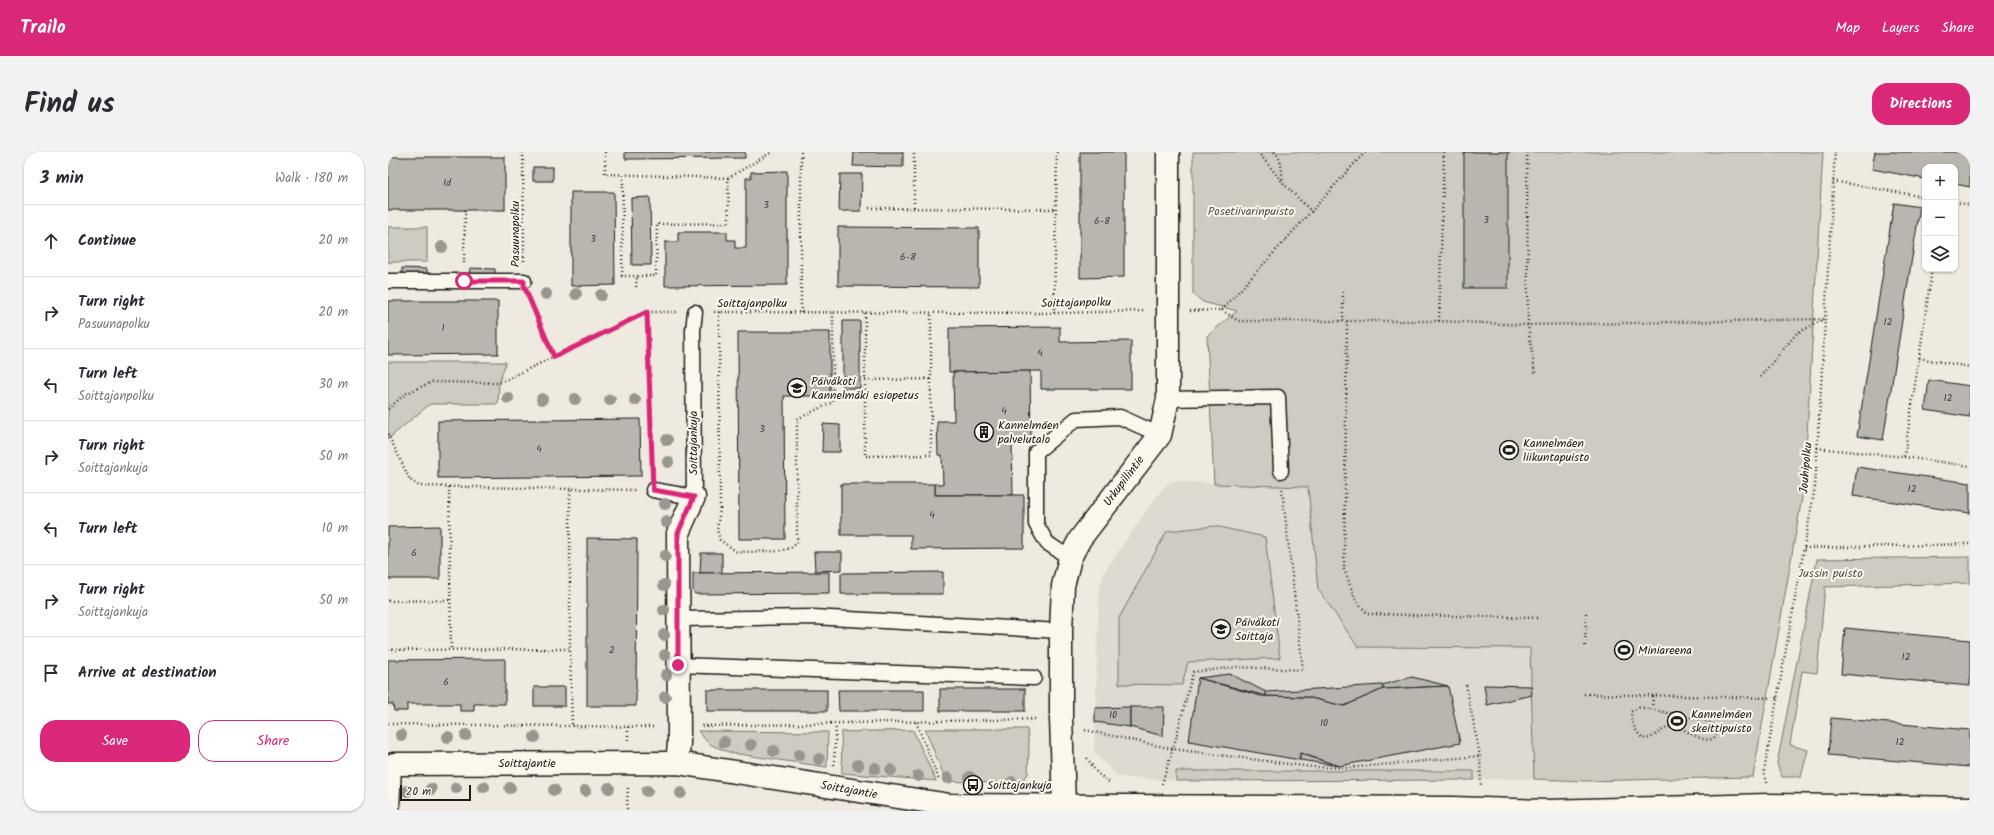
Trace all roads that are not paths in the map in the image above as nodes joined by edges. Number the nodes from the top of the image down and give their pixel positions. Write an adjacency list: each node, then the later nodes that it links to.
1 (1168, 152): 5 (main road, Urkupillintie)
2 (388, 281): 3 (lane)
3 (524, 281)
4 (695, 312): 9 (lane, Soittajankuja)
5 (1168, 399): 6 (main road, Urkupillintie); 7 (lane)
6 (1160, 435): 10 (main road, Urkupillintie); 10 (lane)
7 (1281, 471)
8 (653, 490): 9 (lane)
9 (694, 497): 11 (main road, Soittajankuja)
10 (1070, 558): 12 (main road, Urkupillintie)
11 (678, 619): 12 (lane); 13 (main road, Soittajankuja)
12 (1061, 631): 18 (main road, Urkupillintie)
13 (678, 665): 14 (lane); 15 (main road, Soittajankuja)
14 (1034, 678)
15 (677, 763): 16 (main road, Soittajantie); 17 (main road, Soittajantie)
16 (390, 764): 23 (lane)
17 (900, 805): 19 (main road, Soittajantie)
18 (1064, 805): 19 (main road, Soittajantie); 21 (main road, Soittajantie)
19 (950, 808)
20 (1970, 808): 24 (main road, Soittajantie)
21 (1207, 809): 22 (main road, Soittajantie)
22 (1418, 810): 24 (main road, Soittajantie)
23 (392, 811)
24 (1546, 811)

